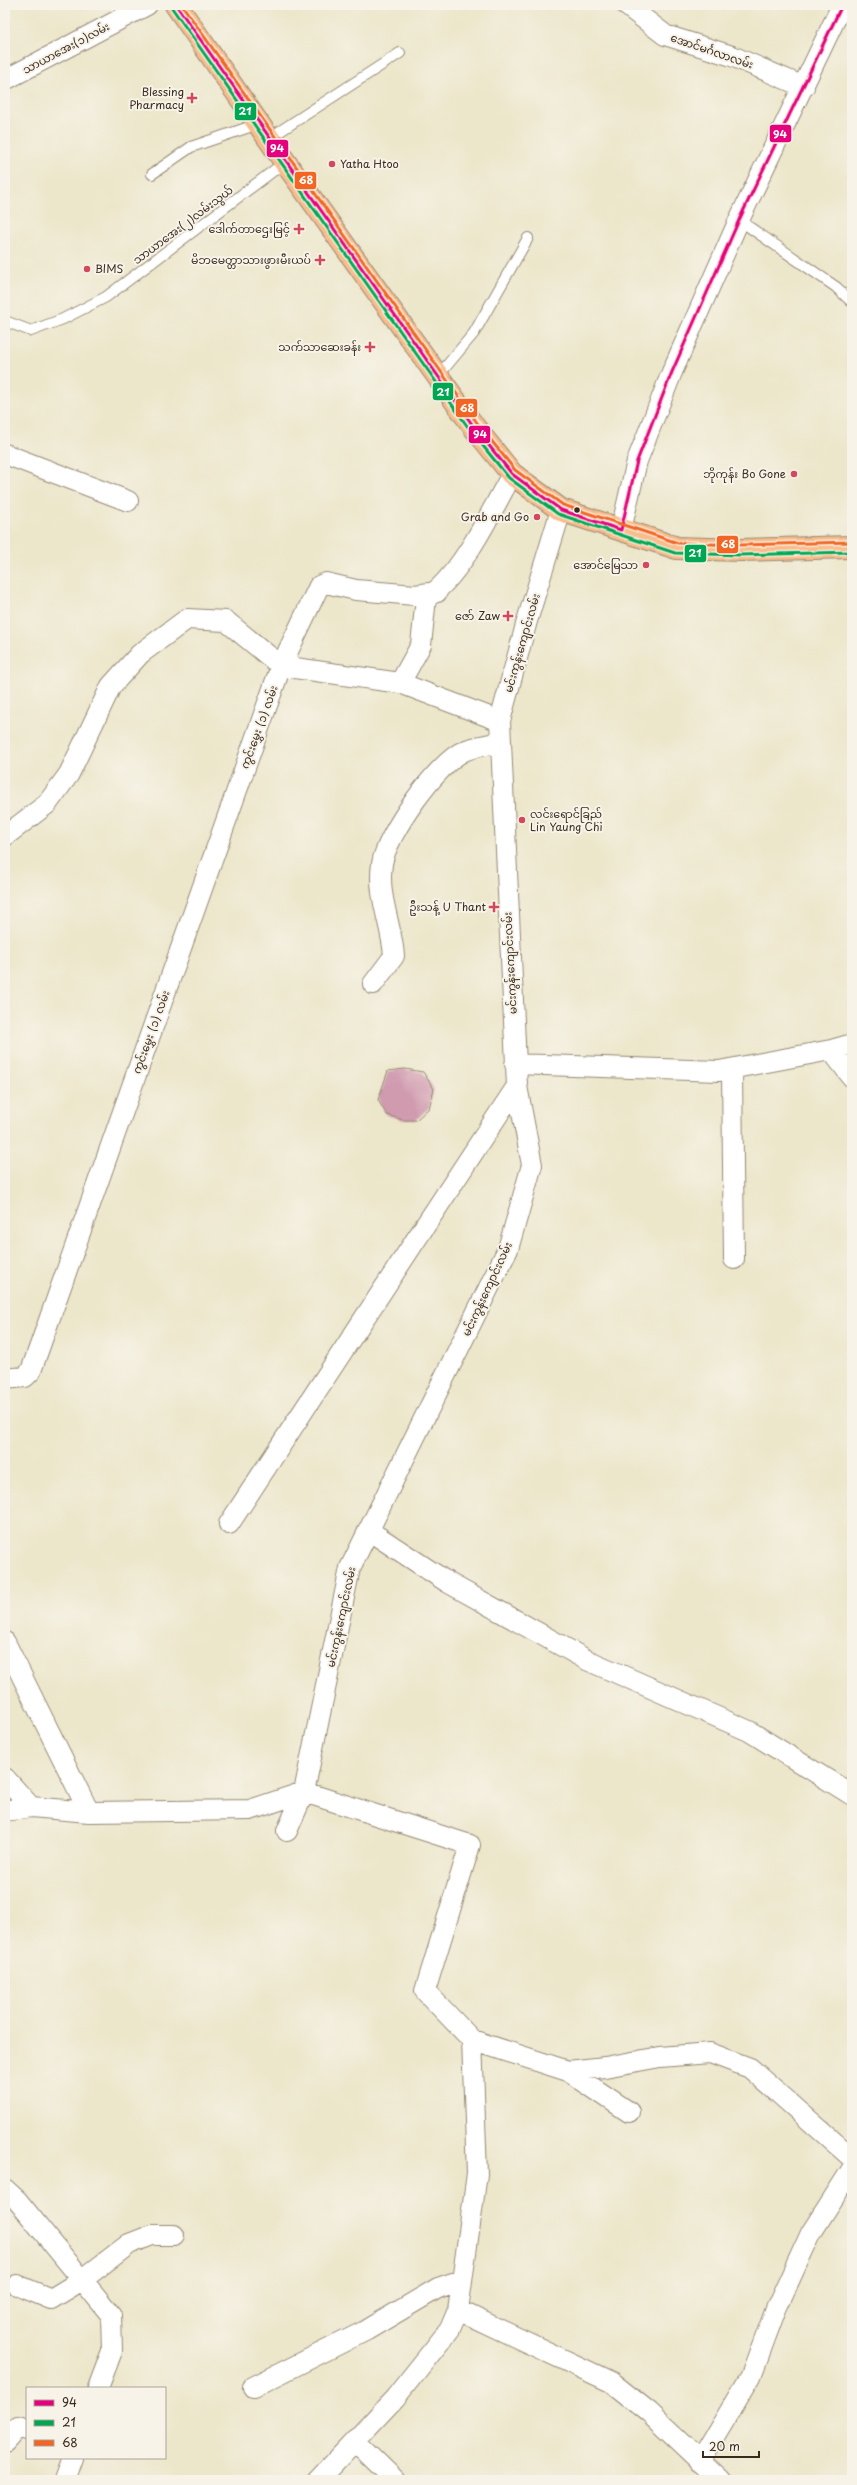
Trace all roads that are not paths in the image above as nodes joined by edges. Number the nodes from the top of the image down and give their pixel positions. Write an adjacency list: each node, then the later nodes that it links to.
1 (147, 5): 6 (street, သာယာအေး(၁)လမ်း)
2 (176, 5): 8 (main road)
3 (626, 5): 7 (street, အောင်မင်္ဂလာလမ်း)
4 (842, 5): 7 (street)
5 (400, 53): 8 (lane)
6 (5, 80)
7 (804, 87): 11 (street)
8 (258, 124): 9 (main road); 10 (lane)
9 (284, 162): 14 (lane, သာယာအေး(၂)လမ်းသွယ်); 15 (main road)
10 (152, 174)
11 (738, 220): 13 (lane); 20 (street)
12 (528, 238): 15 (lane)
13 (852, 302)
14 (5, 321)
15 (438, 376): 17 (main road)
16 (5, 454): 18 (street)
17 (512, 474): 19 (main road); 22 (street)
18 (128, 501)
19 (561, 510): 20 (main road); 25 (street, မင်းကွန်းကျောင်းလမ်း)
20 (621, 530): 21 (main road)
21 (852, 547)
22 (436, 592): 23 (street, ကွင်းမွှေး (၁) လမ်း); 24 (street)
23 (281, 666): 24 (street); 27 (street); 36 (street, ကွင်းမွှေး (၁) လမ်း)
24 (400, 683): 25 (street)
25 (500, 721): 26 (street, မင်းကွန်းကျောင်းလမ်း)
26 (500, 742): 28 (street); 31 (street, မင်းကွန်းကျောင်းလမ်း)
27 (5, 836)
28 (373, 984)
29 (852, 1044): 30 (street)
30 (831, 1050): 32 (street); 33 (street)
31 (515, 1064): 32 (street); 34 (street, မင်းကွန်းကျောင်းလမ်း)
32 (732, 1069): 35 (street)
33 (852, 1077)
34 (517, 1086): 37 (street); 38 (street, မင်းကွန်းကျောင်းလမ်း)
35 (734, 1259)
36 (5, 1379)
37 (229, 1524)
38 (368, 1530): 41 (street, မင်းကွန်းကျောင်းလမ်း); 42 (street)
39 (5, 1642): 45 (street)
40 (5, 1778): 43 (street)
41 (304, 1792): 45 (street); 46 (street, မင်းကွန်းကျောင်းလမ်း); 47 (street)
42 (852, 1795)
43 (32, 1807): 44 (street); 45 (street)
44 (5, 1811)
45 (88, 1812)
46 (287, 1831)
47 (472, 2040): 48 (street); 55 (street)
48 (568, 2071): 49 (street); 50 (street)
49 (629, 2112)
50 (852, 2158)
51 (852, 2169): 64 (street)
52 (5, 2189): 54 (street)
53 (174, 2235): 54 (street)
54 (82, 2280): 56 (street); 58 (street)
55 (462, 2280): 57 (street); 59 (street)
56 (17, 2285)
57 (458, 2310): 61 (street); 64 (street)
58 (98, 2387)
59 (253, 2387)
60 (26, 2430): 62 (street)
61 (355, 2441): 66 (street); 67 (street)
62 (5, 2442)
63 (73, 2459): 65 (street)
64 (700, 2461): 68 (street)
65 (65, 2480)
66 (318, 2480)
67 (395, 2480)
68 (721, 2480)

